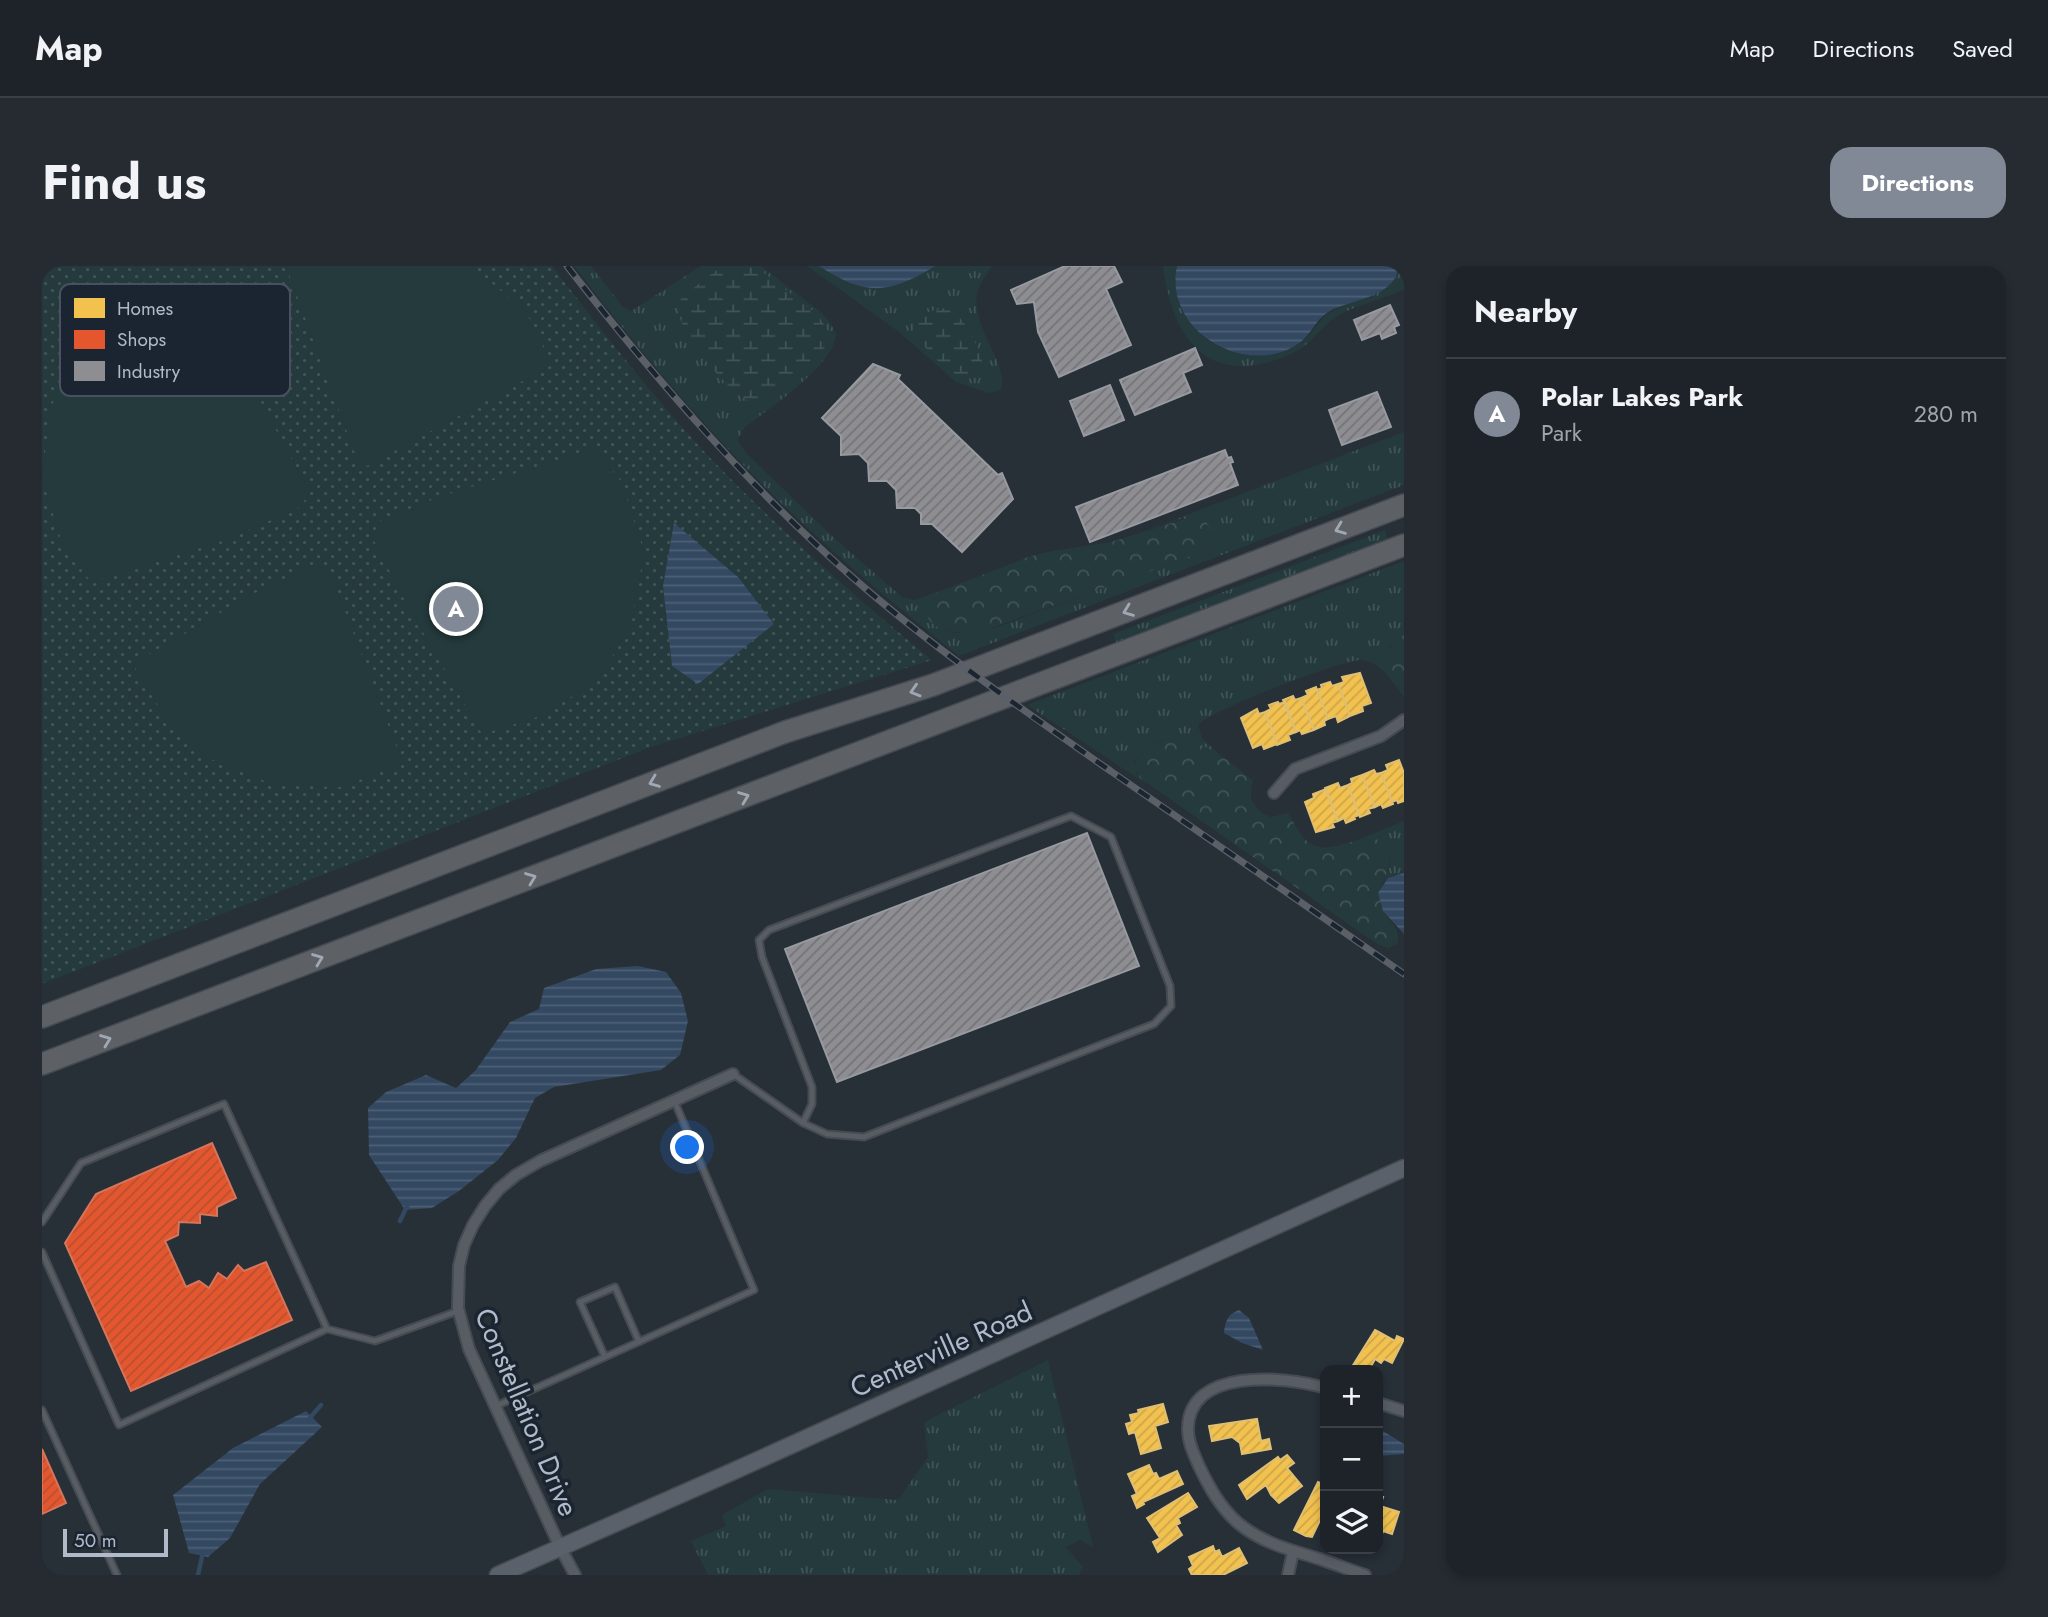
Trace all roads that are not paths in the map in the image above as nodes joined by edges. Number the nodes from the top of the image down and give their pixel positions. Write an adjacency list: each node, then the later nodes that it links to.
1 (1404, 505): 5 (highway, one-way to 5)
2 (1404, 545): 6 (highway, one-way to 2)
3 (1404, 720): 4 (street)
4 (1273, 793)
5 (42, 1017)
6 (42, 1064)
7 (733, 1074): 8 (street, Constellation Drive); 9 (lane)
8 (674, 1101): 13 (street, Constellation Drive); 15 (lane)
9 (803, 1123): 9 (lane)
10 (1404, 1168): 22 (main road, Centerville Road)
11 (42, 1222): 14 (lane)
12 (42, 1252): 14 (lane)
13 (458, 1311): 14 (lane); 19 (street, Constellation Drive)
14 (327, 1329)
15 (639, 1342): 16 (lane); 16 (lane)
16 (605, 1357): 19 (lane)
17 (1320, 1387): 23 (street)
18 (1383, 1405): 21 (street)
19 (496, 1406): 22 (street, Constellation Drive)
20 (42, 1410): 24 (lane)
21 (1404, 1411)
22 (560, 1547): 25 (main road, Centerville Road); 26 (street, Constellation Drive)
23 (1293, 1552): 27 (street); 28 (street)
24 (117, 1575)
25 (498, 1575)
26 (575, 1575)
27 (1288, 1575)
28 (1365, 1575)

